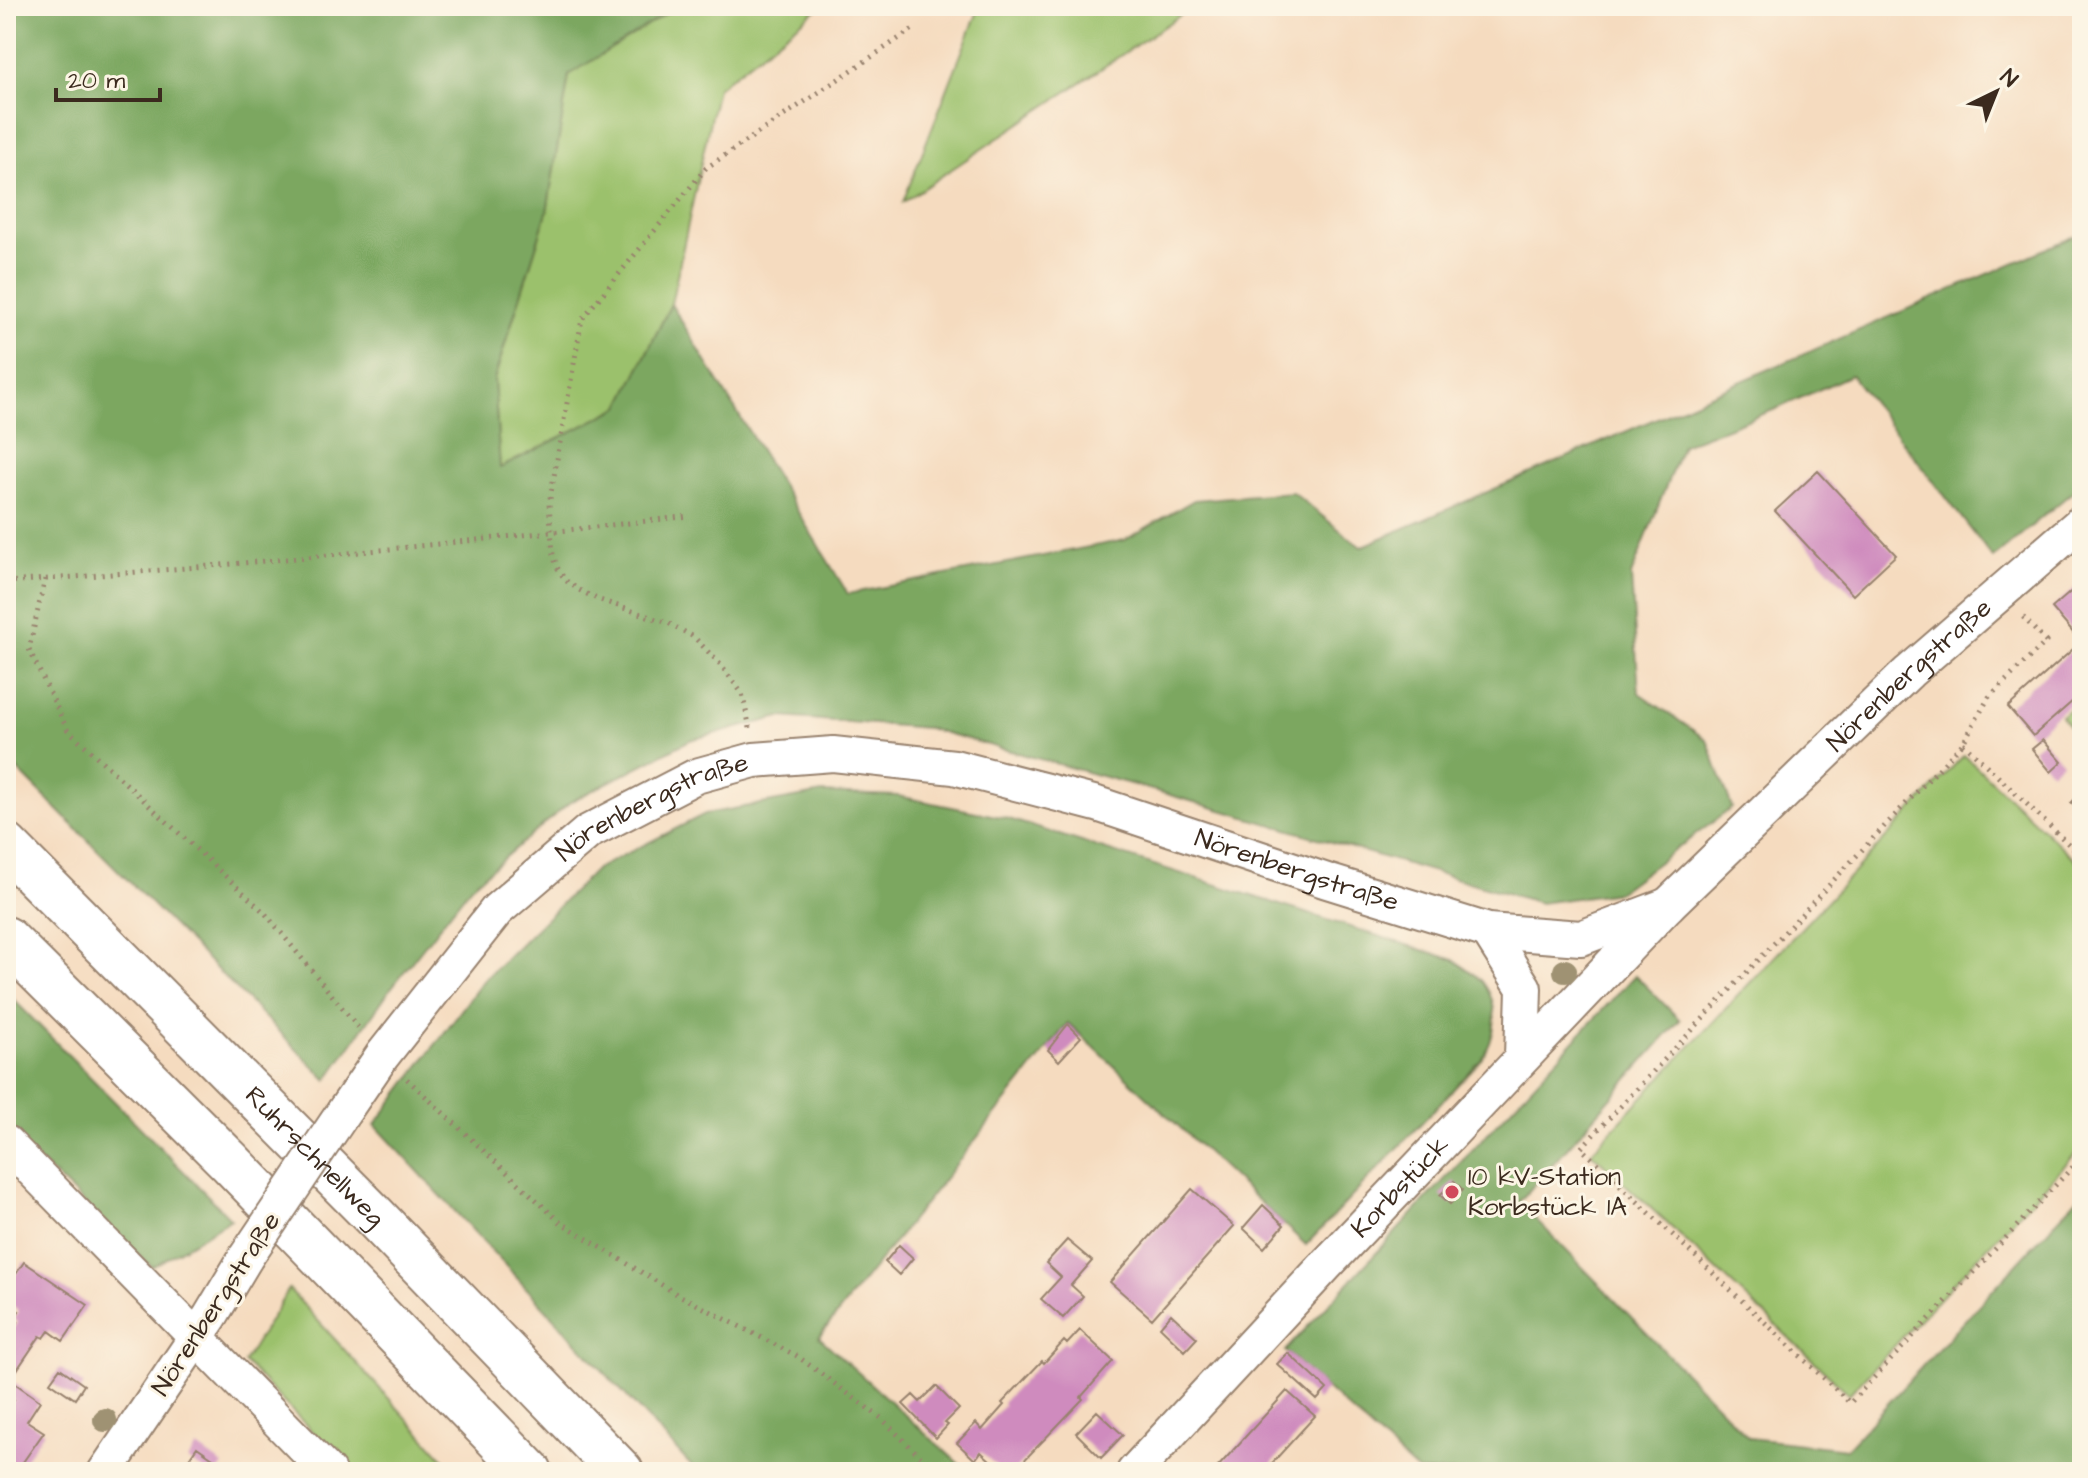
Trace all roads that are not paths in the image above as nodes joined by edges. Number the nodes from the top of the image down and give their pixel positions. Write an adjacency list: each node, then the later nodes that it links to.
1 (2082, 522): 3 (street, Nörenbergstraße)
2 (6, 846): 12 (highway, Ruhrschnellweg)
3 (1668, 905): 4 (street, Nörenbergstraße); 6 (street, Korbstück)
4 (1488, 931): 6 (street); 8 (street, Nörenbergstraße, bridge)
5 (6, 939): 11 (highway)
6 (1522, 1057): 13 (street, Korbstück)
7 (6, 1143): 8 (street)
8 (196, 1336): 9 (street, Nörenbergstraße); 10 (street)
9 (105, 1472)
10 (328, 1472)
11 (530, 1472)
12 (621, 1472)
13 (1134, 1472)

